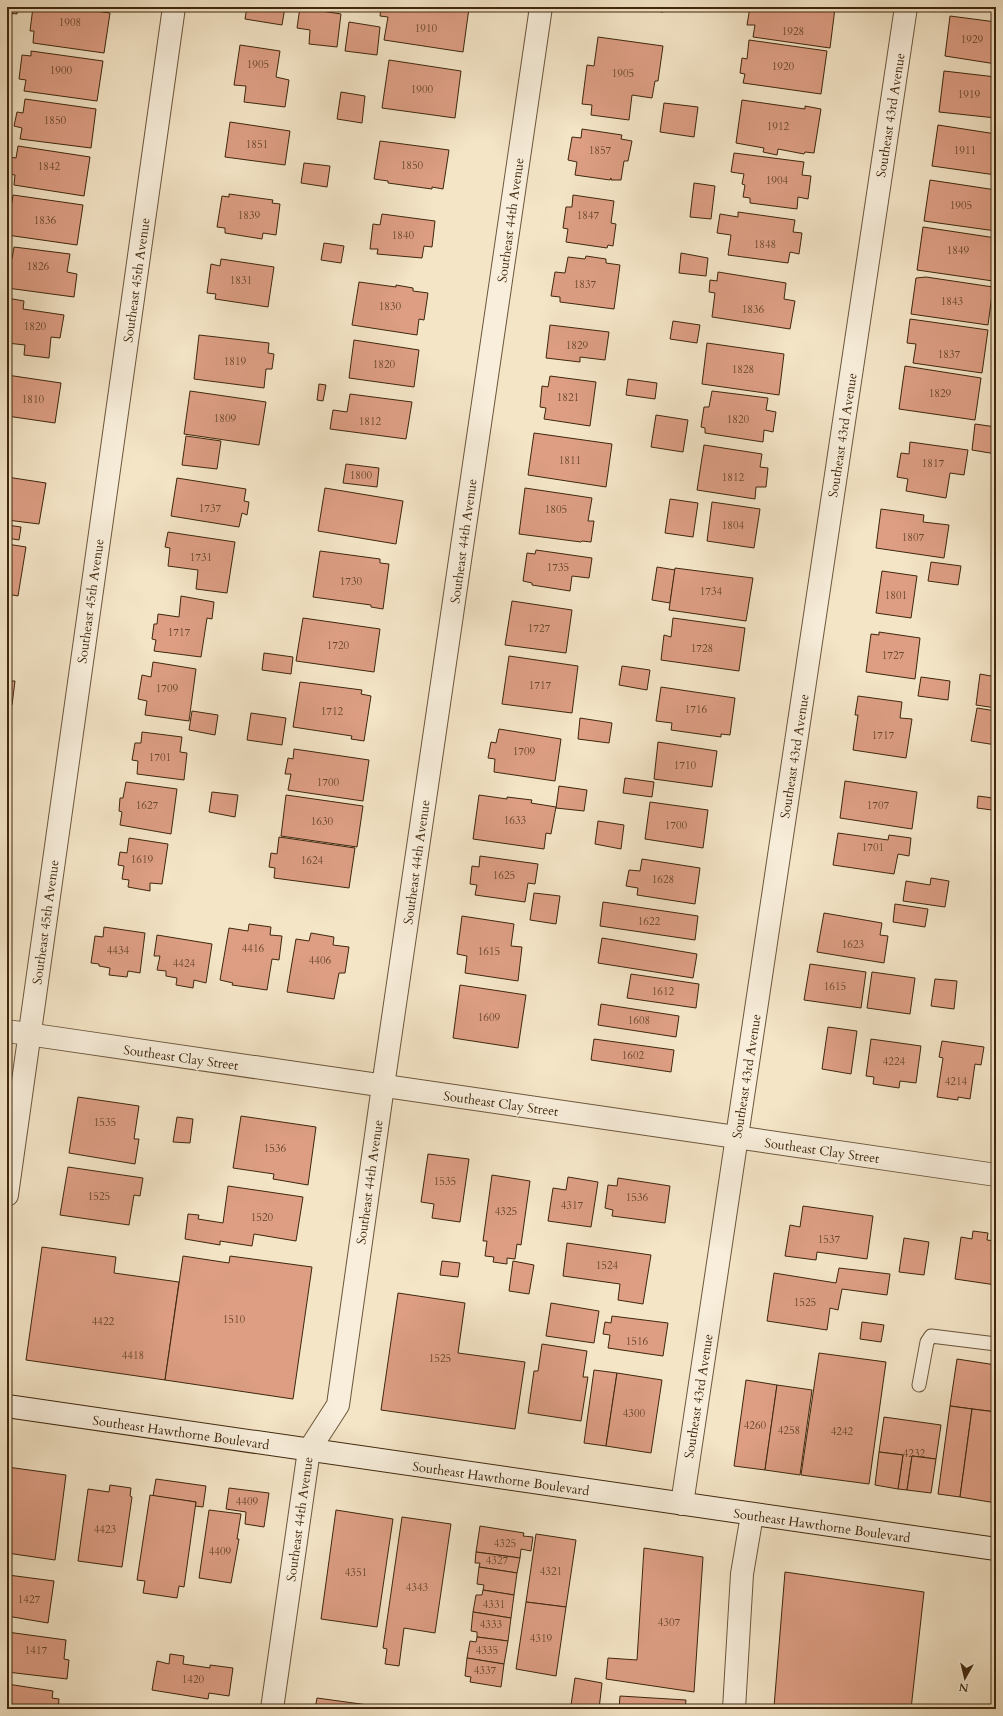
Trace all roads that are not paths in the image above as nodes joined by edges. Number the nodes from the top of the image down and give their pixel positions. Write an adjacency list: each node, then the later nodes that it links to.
1 (174, 7): 5 (street, Southeast 45th Avenue)
2 (541, 7): 6 (street, Southeast 44th Avenue)
3 (906, 7): 7 (street, Southeast 43rd Avenue)
4 (7, 1031): 5 (street, Southeast Clay Street)
5 (30, 1034): 6 (street, Southeast Clay Street); 9 (street, Southeast 45th Avenue)
6 (383, 1086): 7 (street, Southeast Clay Street); 13 (street, Southeast 44th Avenue)
7 (737, 1137): 8 (street, Southeast Clay Street); 14 (street, Southeast 43rd Avenue)
8 (996, 1175)
9 (7, 1195)
10 (996, 1344): 11 (lane)
11 (919, 1385)
12 (7, 1406): 13 (street, Southeast Hawthorne Boulevard)
13 (309, 1450): 14 (street, Southeast Hawthorne Boulevard); 17 (street, Southeast 44th Avenue)
14 (682, 1504): 15 (street, Southeast Hawthorne Boulevard)
15 (752, 1515): 16 (street, Southeast Hawthorne Boulevard); 18 (street)
16 (996, 1549)
17 (272, 1709)
18 (734, 1709)

